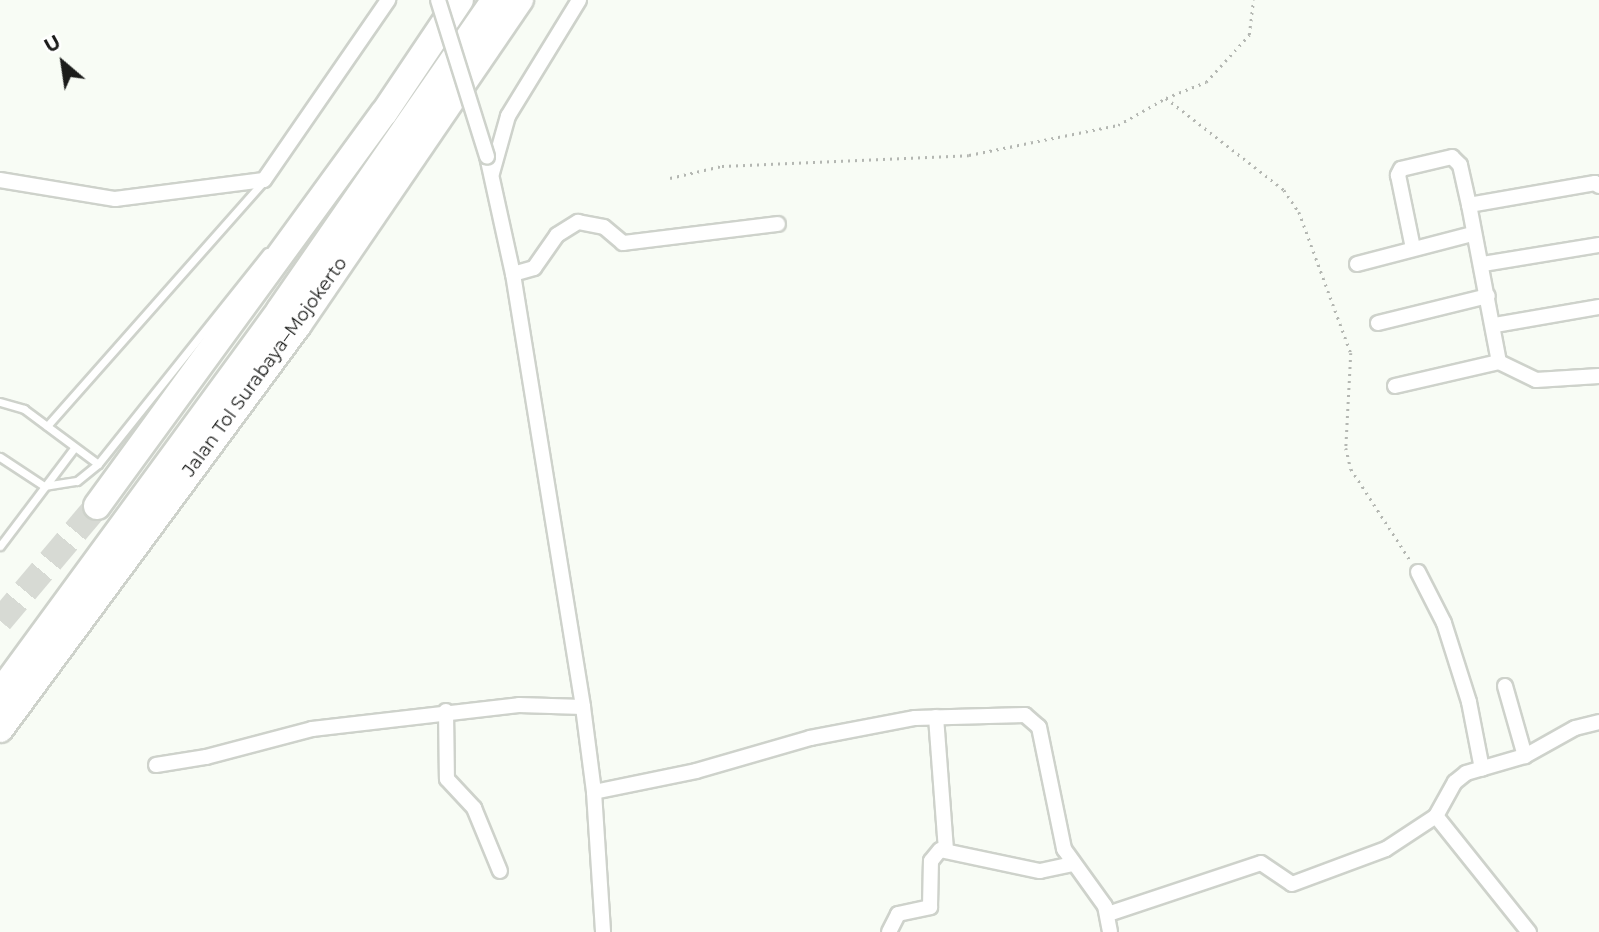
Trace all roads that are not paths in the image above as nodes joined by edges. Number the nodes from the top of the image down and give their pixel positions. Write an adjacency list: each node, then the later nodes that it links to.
1 (388, 0): 10 (street)
2 (438, 0): 8 (street, bridge)
3 (460, 0): 7 (highway)
4 (495, 0): 39 (highway, Jalan Tol Surabaya–Mojokerto)
5 (520, 0): 44 (highway, Jalan Tol Surabaya–Mojokerto)
6 (579, 0): 8 (street)
7 (384, 113): 14 (lane); 35 (highway)
8 (491, 174): 21 (street)
9 (0, 180): 10 (street)
10 (264, 180): 30 (lane)
11 (1599, 186): 12 (street)
12 (1469, 205): 15 (street); 18 (street)
13 (778, 224): 21 (street)
14 (287, 229)
15 (1472, 234): 18 (street); 20 (street)
16 (278, 239): 33 (lane)
17 (1599, 245): 20 (street)
18 (1413, 248): 19 (street)
19 (1357, 264)
20 (1483, 264): 22 (street)
21 (513, 274): 40 (street)
22 (1489, 296): 24 (street); 25 (street)
23 (1599, 307): 25 (street)
24 (1378, 323)
25 (1495, 325): 26 (street)
26 (1499, 362): 27 (street); 28 (street)
27 (1599, 376)
28 (1395, 386)
29 (0, 402): 30 (lane)
30 (47, 426): 31 (lane)
31 (74, 448): 33 (lane); 34 (lane)
32 (0, 457): 34 (lane)
33 (98, 464): 34 (lane)
34 (44, 486): 36 (lane)
35 (97, 506)
36 (0, 546)
37 (1418, 572): 47 (street)
38 (1505, 686): 45 (street)
39 (0, 693)
40 (583, 707): 41 (street); 48 (street)
41 (446, 711): 46 (street); 52 (street)
42 (936, 717): 48 (street); 50 (street); 51 (street)
43 (1599, 722): 45 (street)
44 (0, 729)
45 (1525, 756): 47 (street)
46 (156, 765)
47 (1482, 769): 49 (street)
48 (594, 792): 54 (street)
49 (1436, 816): 53 (street); 57 (street)
50 (946, 850): 51 (street); 55 (street)
51 (1073, 863): 53 (street)
52 (500, 872)
53 (1108, 914): 56 (street)
54 (603, 932)
55 (889, 932)
56 (1110, 932)
57 (1529, 932)

